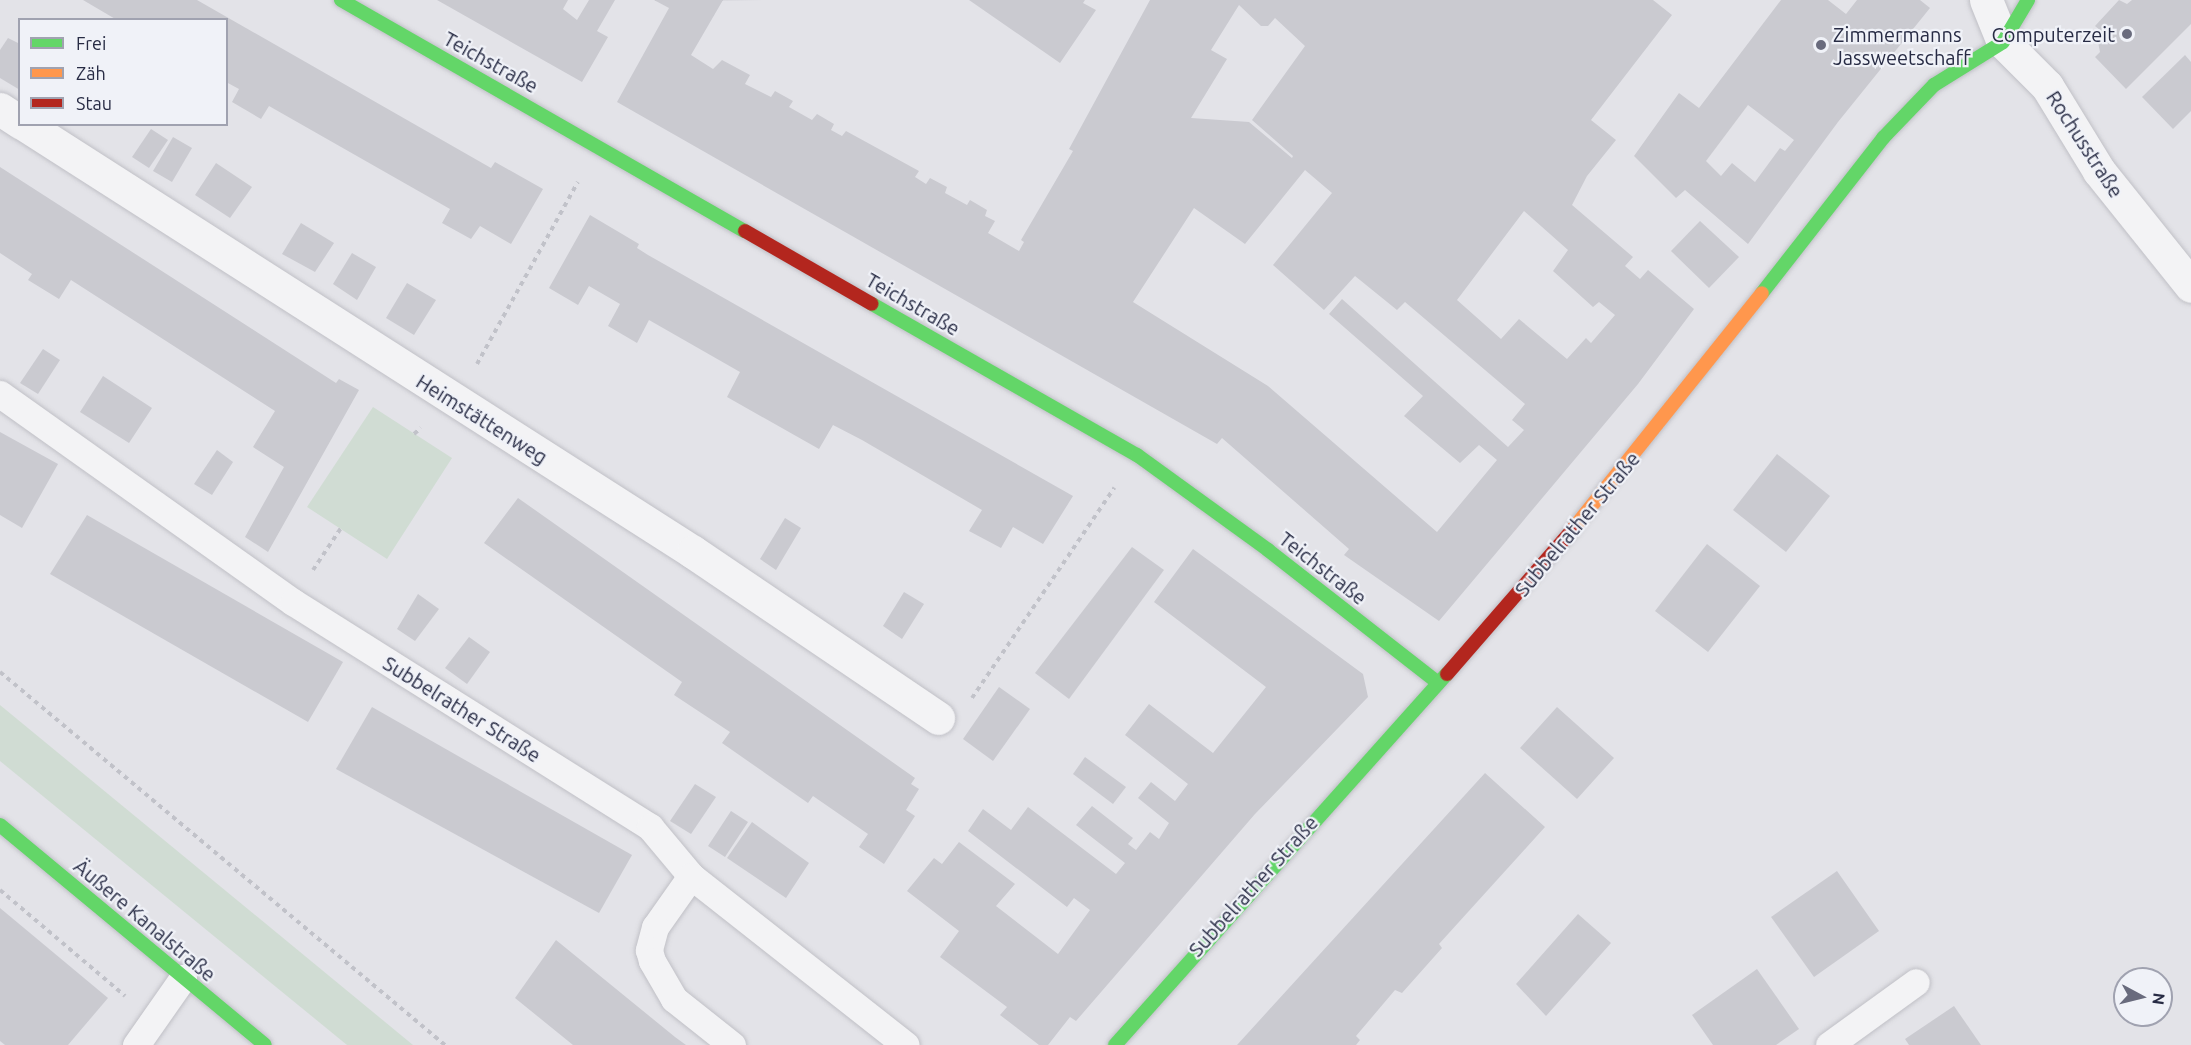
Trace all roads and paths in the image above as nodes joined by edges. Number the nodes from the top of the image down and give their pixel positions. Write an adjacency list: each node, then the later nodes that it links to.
1 (341, 0): 8 (street, Teichstraße)
2 (1986, 0): 4 (street, Rochusstraße)
3 (2028, 0): 4 (street, Subbelrather Straße)
4 (2003, 42): 9 (street, Rochusstraße); 16 (street, Subbelrather Straße)
5 (0, 109): 6 (street)
6 (18, 121)
7 (27, 126): 11 (street, Heimstättenweg)
8 (598, 144): 11 (path); 12 (street, Teichstraße)
9 (2191, 286)
10 (0, 394): 14 (lane, Subbelrather Straße)
11 (451, 400): 17 (street, Heimstättenweg)
12 (1137, 455): 16 (street, Teichstraße); 17 (path)
13 (340, 528): 14 (path)
14 (292, 602): 19 (lane, Subbelrather Straße)
15 (0, 672): 26 (path)
16 (1438, 683): 29 (street, Subbelrather Straße)
17 (938, 718)
18 (0, 825): 21 (street, Äußere Kanalstraße)
19 (691, 876): 27 (lane); 28 (lane, Subbelrather Straße)
20 (0, 890): 23 (path)
21 (183, 978): 23 (lane); 25 (street, Äußere Kanalstraße)
22 (1916, 982): 30 (lane)
23 (153, 1020): 24 (lane)
24 (136, 1045)
25 (265, 1045)
26 (445, 1045)
27 (732, 1045)
28 (906, 1045)
29 (1115, 1045)
30 (1829, 1045)

